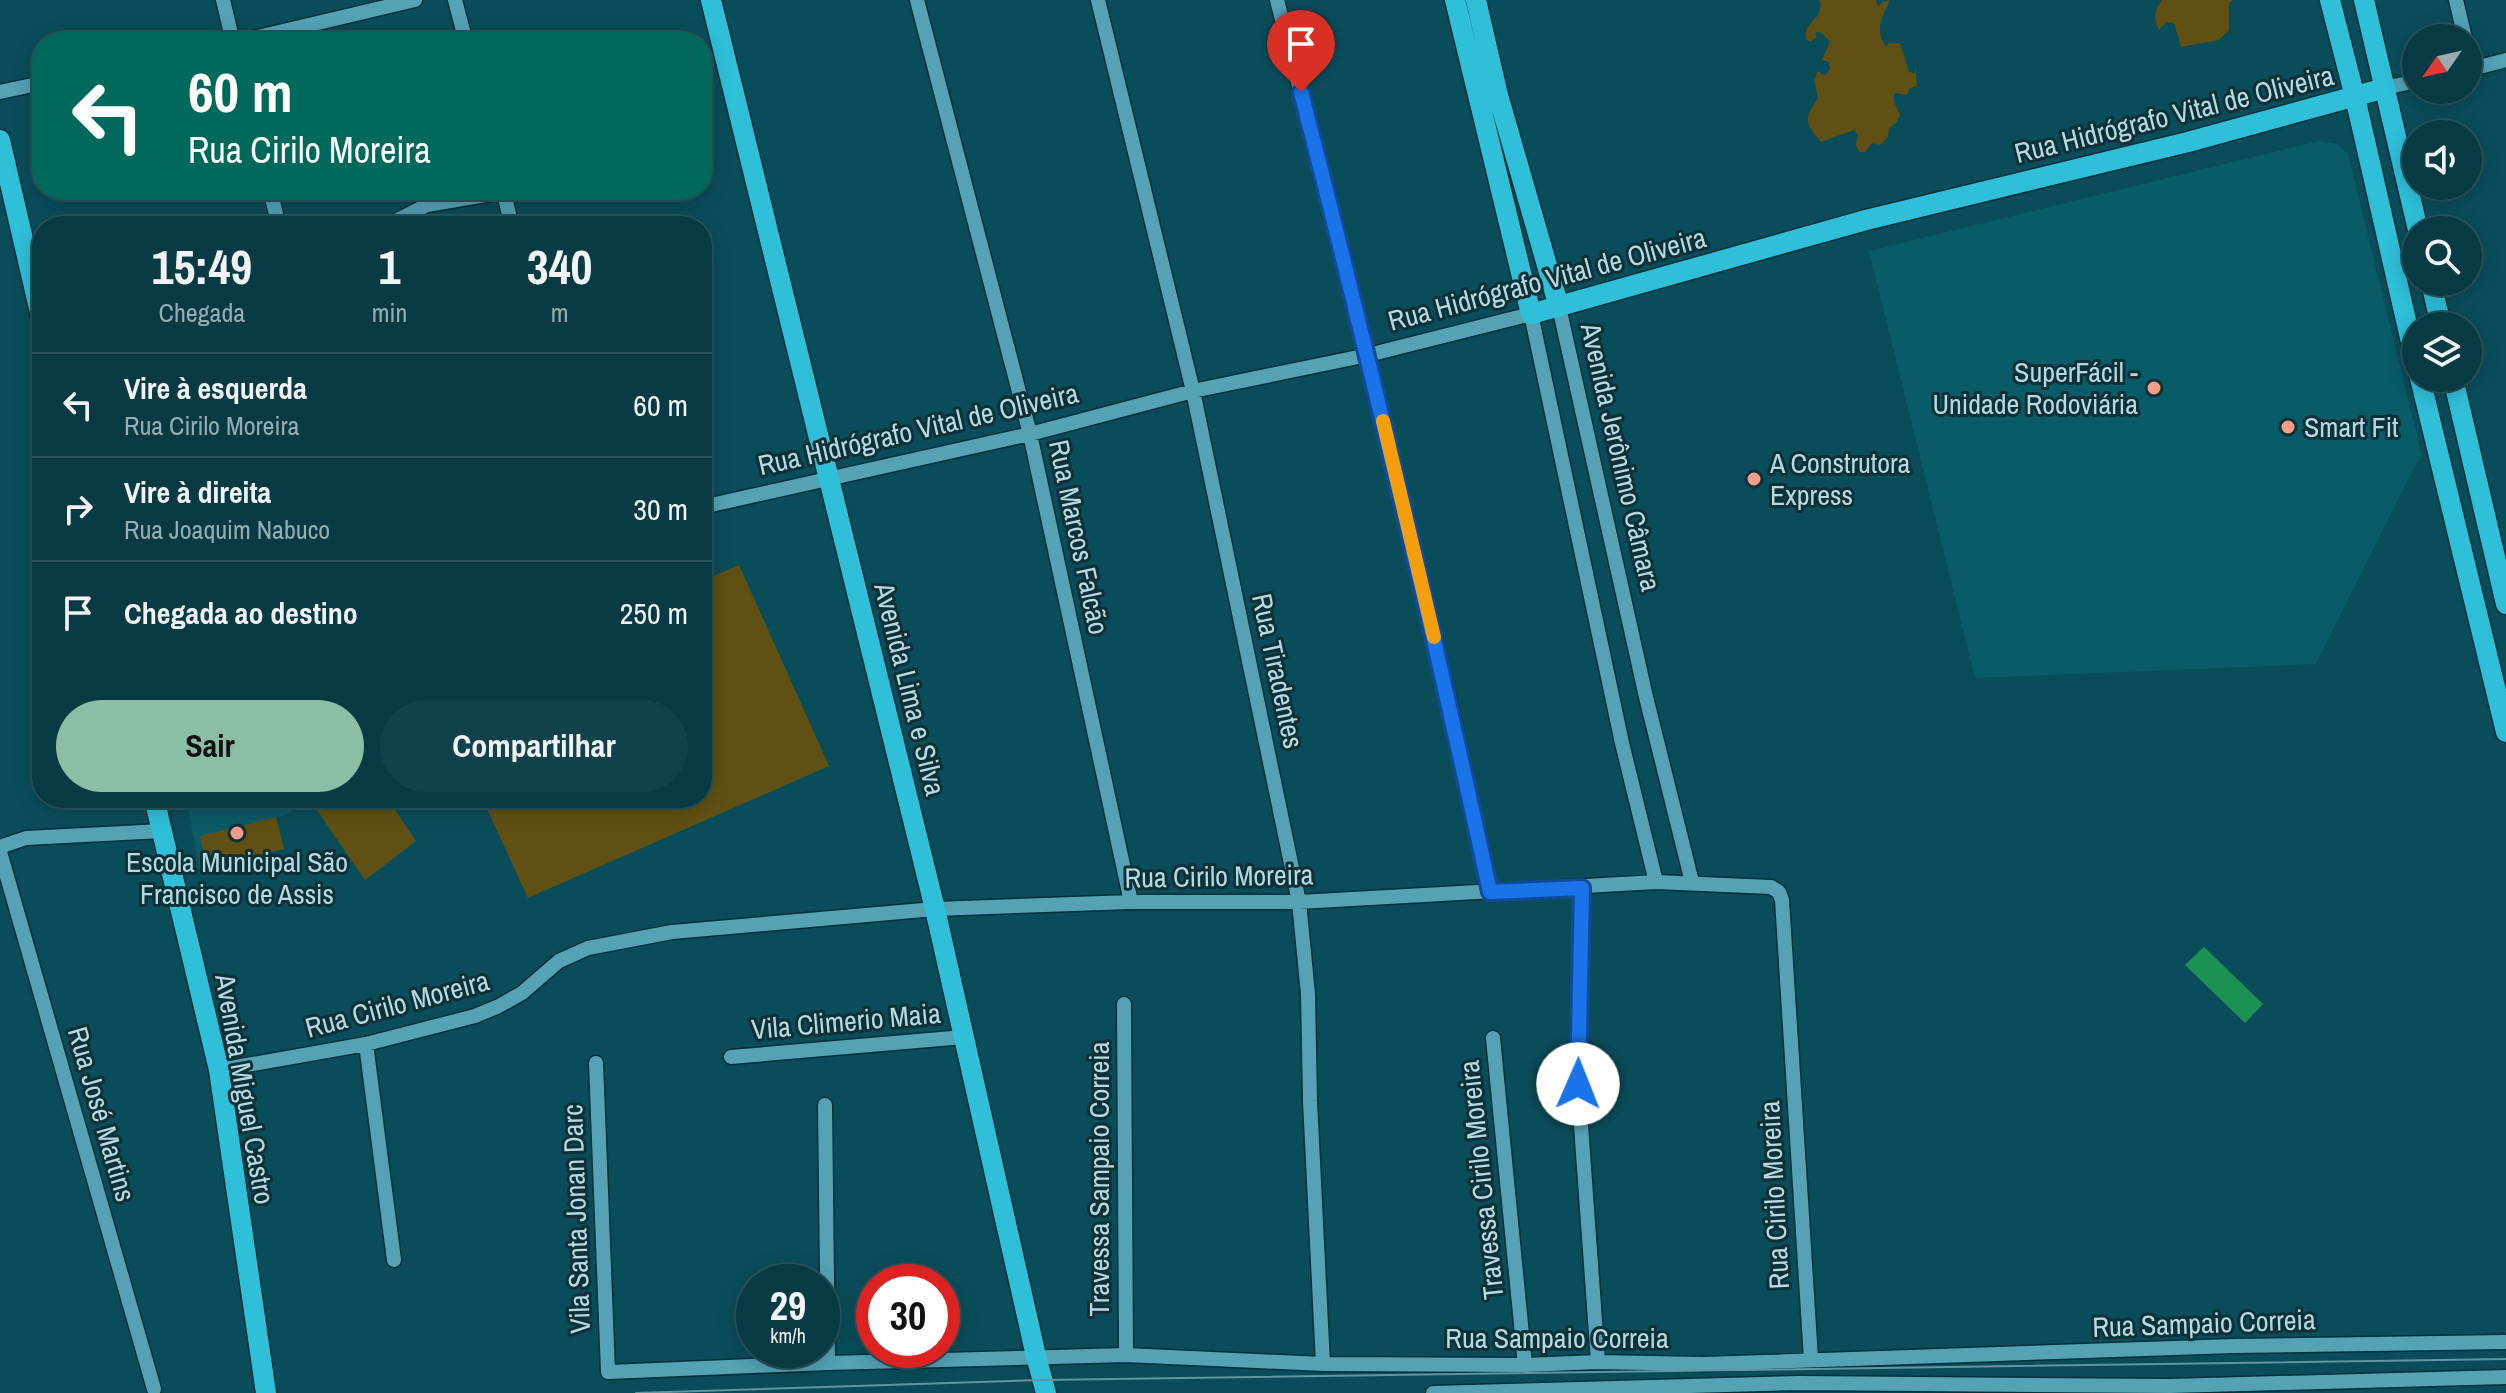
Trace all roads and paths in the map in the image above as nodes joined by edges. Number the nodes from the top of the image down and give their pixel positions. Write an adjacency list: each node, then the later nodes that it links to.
1 (223, 0): 14 (street)
2 (415, 0): 15 (street)
3 (455, 0): 16 (street)
4 (917, 0): 36 (street, Rua Marcos Falcão)
5 (1098, 0): 33 (street, Rua Tiradentes)
6 (1277, 0): 32 (street)
7 (1455, 0): 31 (main road, Avenida Jerônimo Câmara)
8 (1476, 0): 29 (main road, Avenida Jerônimo Câmara)
9 (2330, 0): 23 (main road)
10 (2364, 0): 21 (main road)
11 (2456, 0): 13 (street)
12 (717, 1): 37 (main road, Avenida Lima e Silva)
13 (2462, 24)
14 (232, 32)
15 (278, 32)
16 (463, 32)
17 (2506, 60): 18 (street)
18 (2482, 66)
19 (2402, 84): 21 (street)
20 (32, 85): 22 (street)
21 (2385, 88): 23 (main road, Rua Hidrógrafo Vital de Oliveira); 27 (main road)
22 (0, 92)
23 (2355, 97): 29 (main road, Rua Hidrógrafo Vital de Oliveira); 30 (main road)
24 (0, 140): 28 (main road)
25 (454, 200): 26 (street)
26 (406, 216)
27 (2415, 216)
28 (32, 278)
29 (1559, 307): 31 (main road, Rua Hidrógrafo Vital de Oliveira); 46 (street, Avenida Jerônimo Câmara)
30 (2404, 312)
31 (1531, 314): 32 (street, Rua Hidrógrafo Vital de Oliveira); 45 (street, Avenida Jerônimo Câmara)
32 (1368, 355): 33 (street, Rua Hidrógrafo Vital de Oliveira); 48 (street)
33 (1193, 391): 36 (street, Rua Hidrógrafo Vital de Oliveira); 50 (street, Rua Tiradentes)
34 (2423, 392): 40 (main road)
35 (2456, 392): 39 (main road)
36 (1030, 434): 37 (street, Rua Hidrógrafo Vital de Oliveira); 49 (street, Rua Marcos Falcão)
37 (829, 478): 38 (street, Rua Hidrógrafo Vital de Oliveira); 51 (main road, Avenida Lima e Silva)
38 (712, 505)
39 (2505, 598): 40 (main road)
40 (2475, 602): 41 (main road)
41 (2506, 732)
42 (156, 808): 43 (main road, Avenida Miguel Castro)
43 (162, 831): 44 (street); 58 (main road, Avenida Miguel Castro)
44 (0, 850): 75 (street, Rua José Martins)
45 (1656, 882): 46 (street, Rua Cirilo Moreira); 47 (street, Rua Cirilo Moreira)
46 (1692, 882): 65 (street, Rua Cirilo Moreira)
47 (1582, 888): 48 (street, Rua Cirilo Moreira); 66 (street)
48 (1490, 892): 50 (street, Rua Cirilo Moreira)
49 (1131, 902): 50 (street, Rua Cirilo Moreira); 51 (street, Rua Cirilo Moreira)
50 (1299, 902): 68 (street, Rua Tiradentes)
51 (935, 909): 53 (main road, Avenida Lima e Silva); 55 (street, Rua Cirilo Moreira)
52 (1124, 1004): 63 (street, Travessa Sampaio Correia)
53 (964, 1037): 56 (street, Vila Climerio Maia); 64 (main road, Avenida Lima e Silva)
54 (1493, 1038): 69 (street, Travessa Cirilo Moreira)
55 (366, 1044): 58 (street, Rua Cirilo Moreira); 60 (street)
56 (731, 1057)
57 (596, 1063): 71 (street, Vila Santa Jonan Darc)
58 (219, 1070): 76 (main road, Avenida Miguel Castro)
59 (825, 1105): 61 (street)
60 (394, 1260)
61 (827, 1264)
62 (2506, 1342): 65 (street, Rua Sampaio Correia)
63 (1126, 1355): 64 (street, Rua Sampaio Correia); 68 (street, Rua Sampaio Correia)
64 (1036, 1356): 67 (street, Rua Sampaio Correia); 77 (main road, Avenida Lima e Silva)
65 (1811, 1359): 66 (street, Rua Sampaio Correia)
66 (1598, 1362): 69 (street, Rua Sampaio Correia)
67 (840, 1363)
68 (1323, 1364): 69 (street, Rua Sampaio Correia)
69 (1525, 1365)
70 (736, 1367): 71 (street, Rua Sampaio Correia)
71 (608, 1372)
72 (2506, 1377): 74 (street, Rua Sampaio Correia)
73 (1771, 1388): 74 (street, Rua Sampaio Correia); 78 (street, Rua Sampaio Correia)
74 (1801, 1388)
75 (154, 1389)
76 (266, 1393)
77 (1046, 1393)
78 (1433, 1393)

